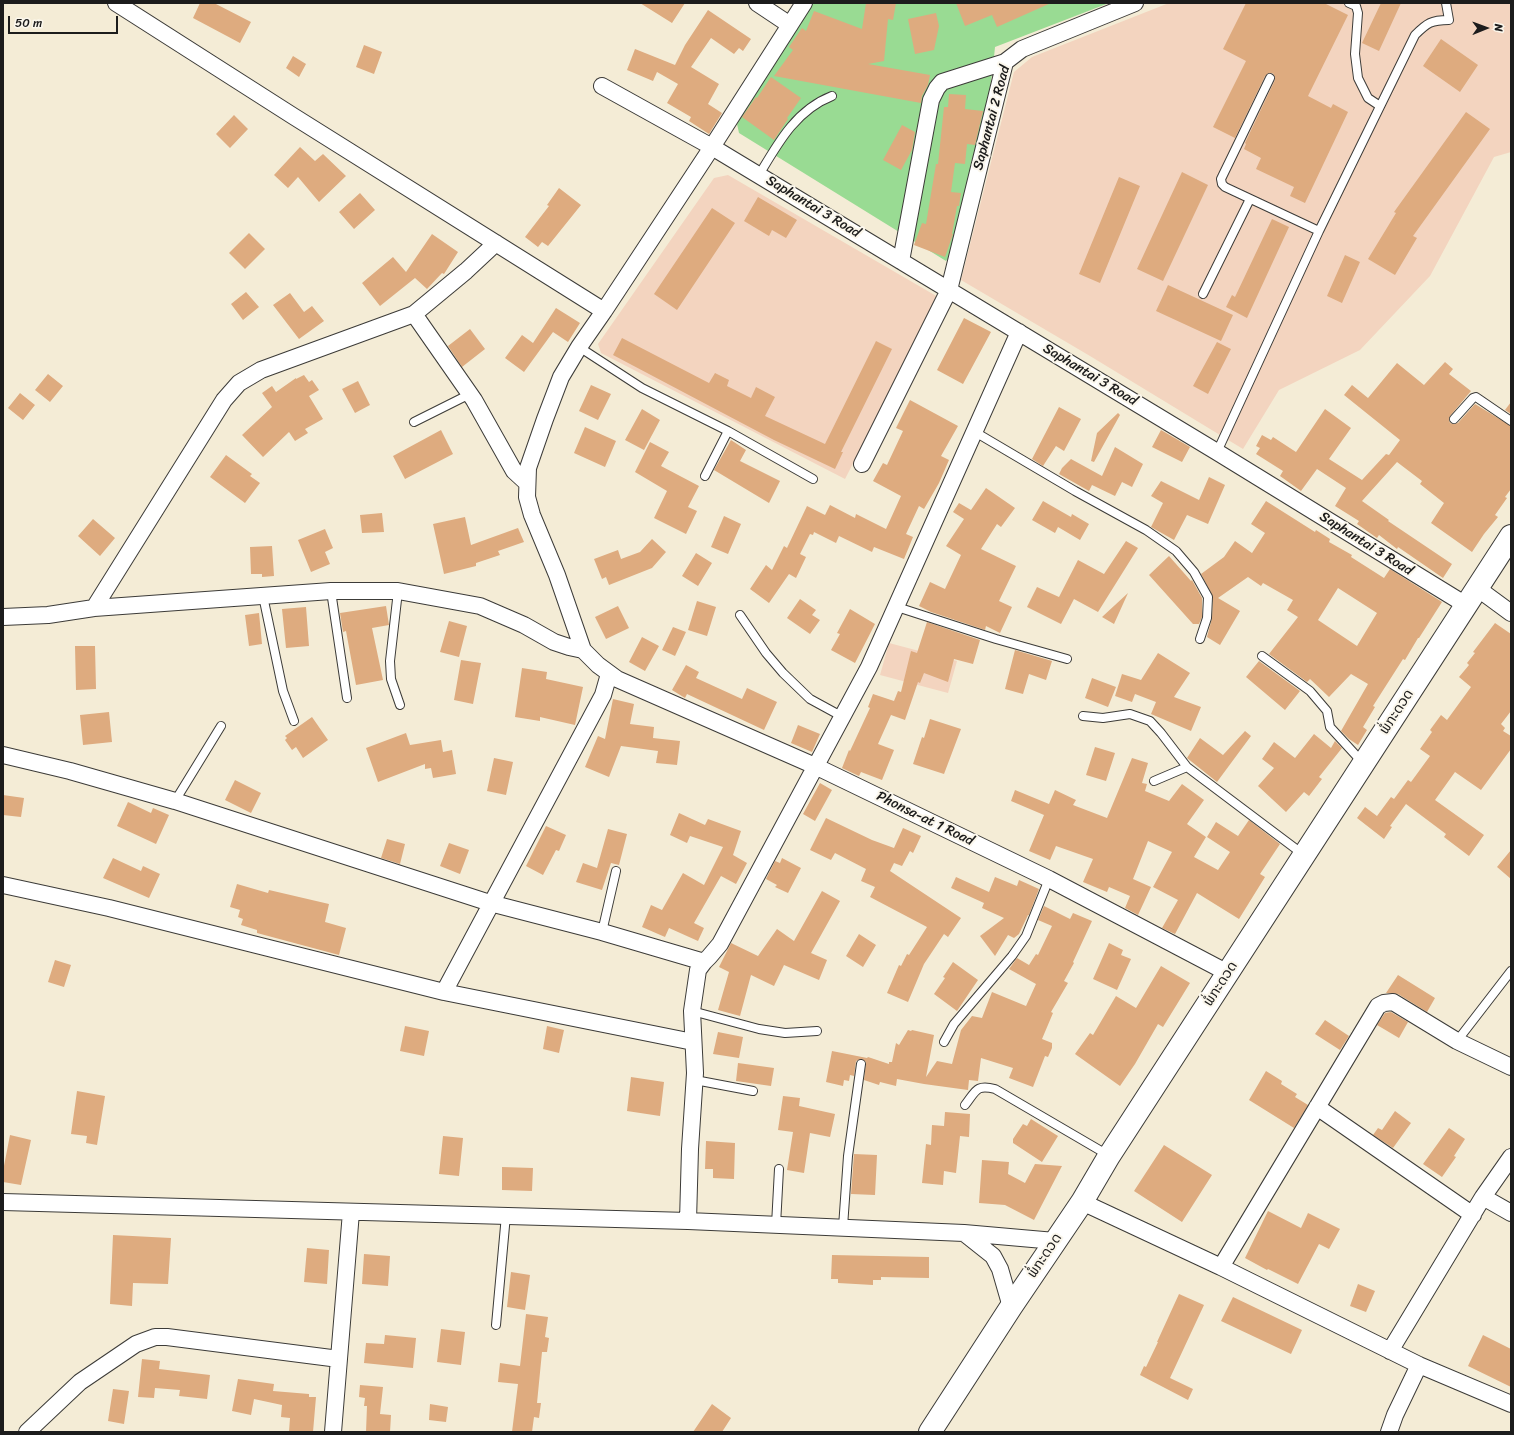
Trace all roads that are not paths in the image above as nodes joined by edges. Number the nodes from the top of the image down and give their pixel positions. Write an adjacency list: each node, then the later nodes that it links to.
1 (116, 3): 17 (street)
2 (757, 3): 7 (street)
3 (804, 3): 7 (street)
4 (1135, 3): 8 (street, Saphantai 2 Road)
5 (1350, 3): 12 (lane)
6 (1446, 3): 12 (lane)
7 (790, 25): 13 (street)
8 (1005, 62): 18 (street); 19 (street, Saphantai 2 Road)
9 (1270, 78): 15 (lane)
10 (602, 86): 13 (street, Saphantai 3 Road)
11 (832, 96): 14 (lane)
12 (1380, 106): 16 (lane)
13 (712, 147): 14 (street, Saphantai 3 Road); 21 (street)
14 (759, 175): 18 (street, Saphantai 3 Road)
15 (1250, 199): 16 (lane); 20 (lane)
16 (1319, 231): 31 (lane)
17 (496, 243): 21 (street); 22 (street)
18 (901, 261): 19 (street, Saphantai 3 Road)
19 (949, 290): 23 (street, Saphantai 3 Road); 32 (street, Saphantai 2 Road)
20 (1203, 294)
21 (604, 310): 24 (street)
22 (414, 314): 25 (street); 42 (street)
23 (1019, 332): 30 (street); 31 (street, Saphantai 3 Road)
24 (579, 347): 29 (lane); 35 (street)
25 (470, 394): 28 (lane); 35 (street)
26 (1454, 419): 27 (lane)
27 (1511, 421)
28 (414, 422)
29 (728, 431): 33 (lane); 34 (lane)
30 (975, 432): 41 (street); 46 (lane)
31 (1217, 452): 40 (street, Saphantai 3 Road)
32 (862, 464)
33 (705, 476)
34 (813, 479)
35 (527, 484): 47 (street)
36 (1511, 536): 40 (main road, ພໍ່ກະດວດ)
37 (331, 591): 38 (street); 39 (street); 51 (lane)
38 (398, 591): 47 (street); 52 (lane)
39 (263, 596): 42 (street); 55 (lane)
40 (1472, 597): 43 (street, Saphantai 3 Road); 58 (main road, ພໍ່ກະດວດ)
41 (897, 607): 49 (lane); 54 (street)
42 (94, 608): 45 (street)
43 (1511, 613)
44 (740, 615): 54 (lane)
45 (3, 617)
46 (1200, 639)
47 (583, 650): 50 (street, Phonsa-at 1 Road)
48 (1262, 656): 58 (lane)
49 (1067, 658)
50 (613, 677): 59 (street, Phonsa-at 1 Road); 67 (street)
51 (347, 698)
52 (400, 705)
53 (1083, 716): 60 (lane)
54 (843, 717): 59 (street)
55 (294, 721)
56 (221, 726): 62 (lane)
57 (3, 755): 62 (street)
58 (1364, 764): 63 (main road, ພໍ່ກະດວດ)
59 (815, 766): 65 (street, Phonsa-at 1 Road); 69 (street)
60 (1187, 767): 61 (lane); 63 (lane)
61 (1154, 781)
62 (175, 800): 67 (street)
63 (1305, 856): 71 (main road, ພໍ່ກະດວດ)
64 (616, 871): 68 (lane)
65 (1049, 879): 71 (street, Phonsa-at 1 Road); 77 (lane)
66 (3, 885): 72 (street)
67 (490, 903): 68 (street); 72 (street)
68 (602, 932): 69 (street)
69 (704, 962): 73 (street)
70 (1511, 971): 75 (lane)
71 (1228, 973): 84 (main road, ພໍ່ກະດວດ)
72 (444, 992): 76 (street)
73 (692, 1011): 74 (lane); 76 (street)
74 (817, 1031)
75 (1457, 1041): 79 (street); 83 (street)
76 (693, 1042): 80 (street)
77 (944, 1042)
78 (861, 1064): 96 (lane)
79 (1511, 1067)
80 (695, 1080): 81 (lane); 94 (street)
81 (752, 1091)
82 (965, 1105): 84 (lane)
83 (1317, 1107): 93 (street); 99 (street)
84 (1109, 1156): 89 (main road, ພໍ່ກະດວດ)
85 (1511, 1157): 87 (street)
86 (779, 1169): 95 (lane)
87 (1483, 1197): 91 (street); 93 (street)
88 (3, 1202): 90 (street)
89 (1082, 1202): 98 (main road, ພໍ່ກະດວດ); 99 (street)
90 (351, 1212): 92 (street); 103 (street)
91 (1511, 1213)
92 (506, 1215): 94 (street); 101 (lane)
93 (1473, 1215): 102 (street)
94 (688, 1221): 95 (street)
95 (776, 1225): 96 (street)
96 (843, 1227): 97 (street)
97 (964, 1233): 98 (street); 100 (street)
98 (1055, 1241): 100 (main road, ພໍ່ກະດວດ)
99 (1221, 1267): 102 (street)
100 (1011, 1307): 108 (main road, ພໍ່ກະດວດ)
101 (496, 1325)
102 (1390, 1351): 104 (street)
103 (339, 1359): 106 (street); 107 (street)
104 (1419, 1365): 105 (street); 109 (street)
105 (1511, 1404)
106 (27, 1432)
107 (333, 1432)
108 (930, 1432)
109 (1389, 1432)

